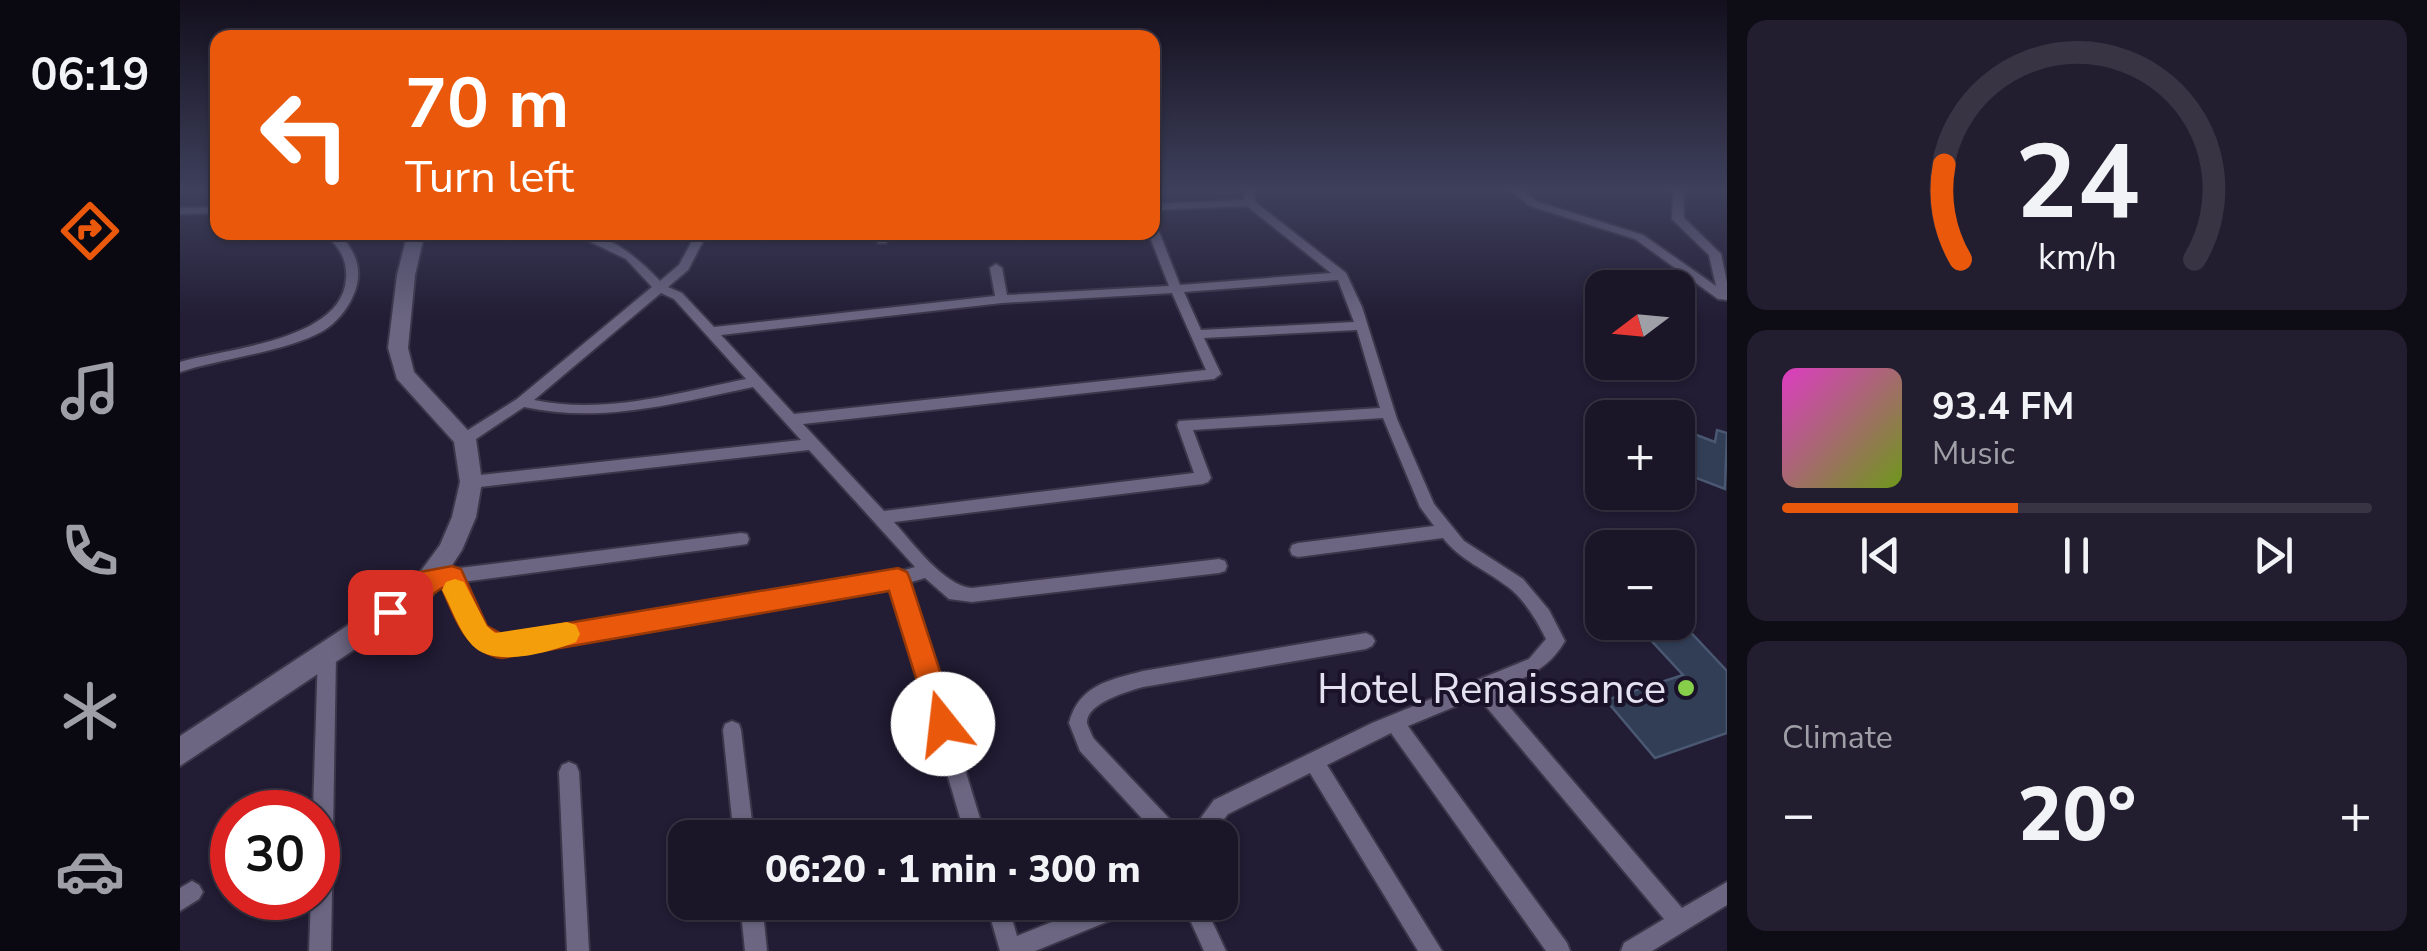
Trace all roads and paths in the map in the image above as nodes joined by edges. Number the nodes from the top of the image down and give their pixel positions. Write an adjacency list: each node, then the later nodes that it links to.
1 (1292, 233): 10 (street)
2 (1628, 233): 13 (street)
3 (1694, 233): 13 (street)
4 (339, 240): 18 (street)
5 (414, 240): 23 (main road)
6 (593, 240): 11 (street)
7 (699, 240): 11 (street)
8 (1156, 240): 12 (street)
9 (996, 268): 14 (street)
10 (1342, 276): 12 (street); 15 (street)
11 (660, 288): 16 (street); 20 (street)
12 (1176, 289): 14 (street); 17 (street)
13 (1725, 297)
14 (1002, 299): 16 (street)
15 (1362, 326): 17 (street); 21 (street)
16 (710, 332): 19 (street)
17 (1196, 334): 22 (street)
18 (180, 367)
19 (752, 382): 20 (street); 22 (street)
20 (522, 402): 23 (street)
21 (1388, 414): 26 (street); 27 (street)
22 (789, 420): 24 (street)
23 (465, 439): 25 (main road)
24 (810, 444): 25 (street); 26 (street)
25 (471, 482): 32 (main road)
26 (880, 518): 31 (street)
27 (1447, 531): 29 (street); 36 (street)
28 (741, 539): 32 (street)
29 (1298, 550)
30 (1219, 566): 31 (street)
31 (928, 570): 33 (street)
32 (441, 578): 33 (street); 35 (main road)
33 (898, 579): 43 (street)
34 (1366, 641): 44 (street)
35 (326, 654): 39 (main road); 52 (street)
36 (1482, 687): 37 (street); 51 (street)
37 (1395, 723): 40 (street); 58 (street)
38 (732, 730): 42 (street)
39 (180, 752)
40 (1313, 760): 45 (street); 57 (street)
41 (569, 772): 53 (street)
42 (742, 820)
43 (971, 820)
44 (1157, 820)
45 (1210, 820)
46 (1727, 893): 51 (street)
47 (753, 920): 54 (street)
48 (1002, 920): 55 (street)
49 (1085, 920): 55 (street)
50 (1200, 920): 56 (street)
51 (1680, 922): 59 (street)
52 (320, 951)
53 (578, 951)
54 (756, 951)
55 (1011, 951)
56 (1215, 951)
57 (1431, 951)
58 (1559, 951)
59 (1632, 951)

